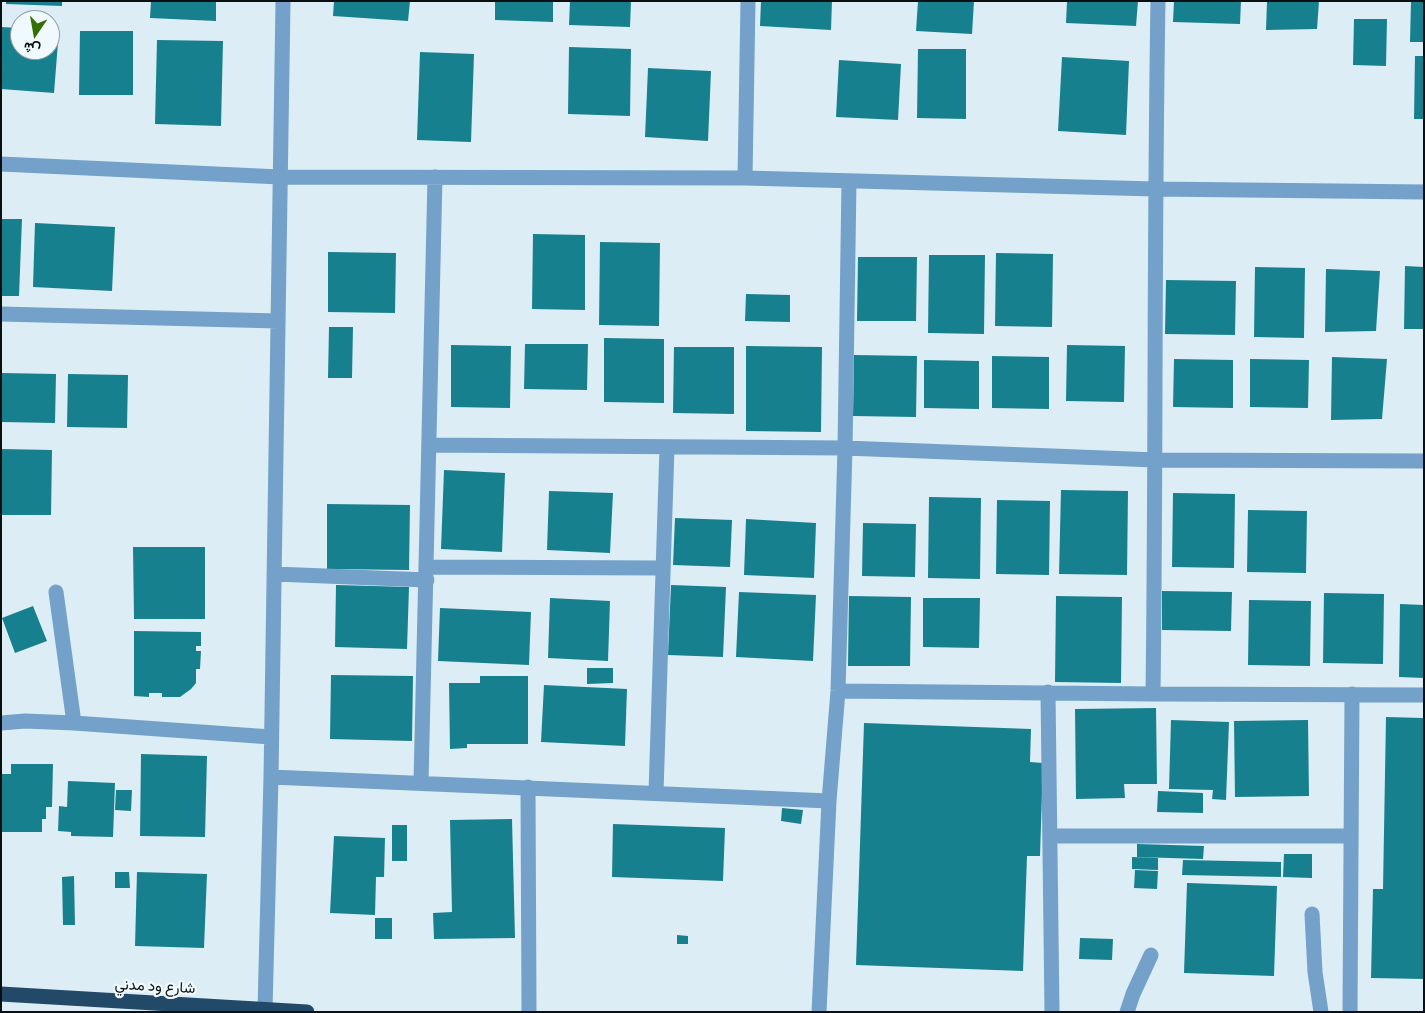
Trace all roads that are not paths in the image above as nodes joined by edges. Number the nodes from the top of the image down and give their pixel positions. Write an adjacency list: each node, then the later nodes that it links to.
1 (283, 1): 5 (street)
2 (748, 1): 7 (street)
3 (1158, 1): 9 (street)
4 (1, 164): 5 (street)
5 (280, 177): 6 (street); 12 (street)
6 (435, 177): 7 (street); 13 (street)
7 (745, 178): 8 (street)
8 (849, 181): 9 (street); 15 (street)
9 (1155, 189): 10 (street); 16 (street)
10 (1424, 192)
11 (1, 314): 12 (street)
12 (278, 321): 19 (street)
13 (430, 445): 14 (street); 20 (street)
14 (667, 447): 15 (street); 18 (street)
15 (845, 448): 16 (street); 22 (street)
16 (1156, 460): 17 (street); 24 (street)
17 (1424, 461)
18 (663, 568): 20 (street); 33 (street)
19 (274, 574): 20 (street); 29 (street)
20 (427, 574): 31 (street)
21 (56, 592): 28 (street)
22 (838, 691): 23 (street); 34 (street)
23 (1048, 692): 24 (street); 35 (street)
24 (1153, 694): 25 (street)
25 (1352, 694): 26 (street); 36 (street)
26 (1424, 695)
27 (1, 723): 28 (street)
28 (74, 723): 29 (street)
29 (271, 737): 30 (street)
30 (271, 777): 31 (street); 40 (street)
31 (421, 782): 32 (street)
32 (528, 788): 33 (street); 42 (street)
33 (656, 793): 34 (street)
34 (829, 801): 43 (street)
35 (1050, 836): 36 (street); 44 (street)
36 (1351, 836): 47 (street)
37 (1312, 914): 46 (street)
38 (1151, 955): 45 (street)
39 (1, 994): 40 (highway, شارع ود مدني)
40 (265, 1009): 41 (highway, شارع ود مدني)
41 (308, 1012)
42 (529, 1012)
43 (819, 1012)
44 (1052, 1012)
45 (1127, 1012)
46 (1321, 1012)
47 (1350, 1012)

